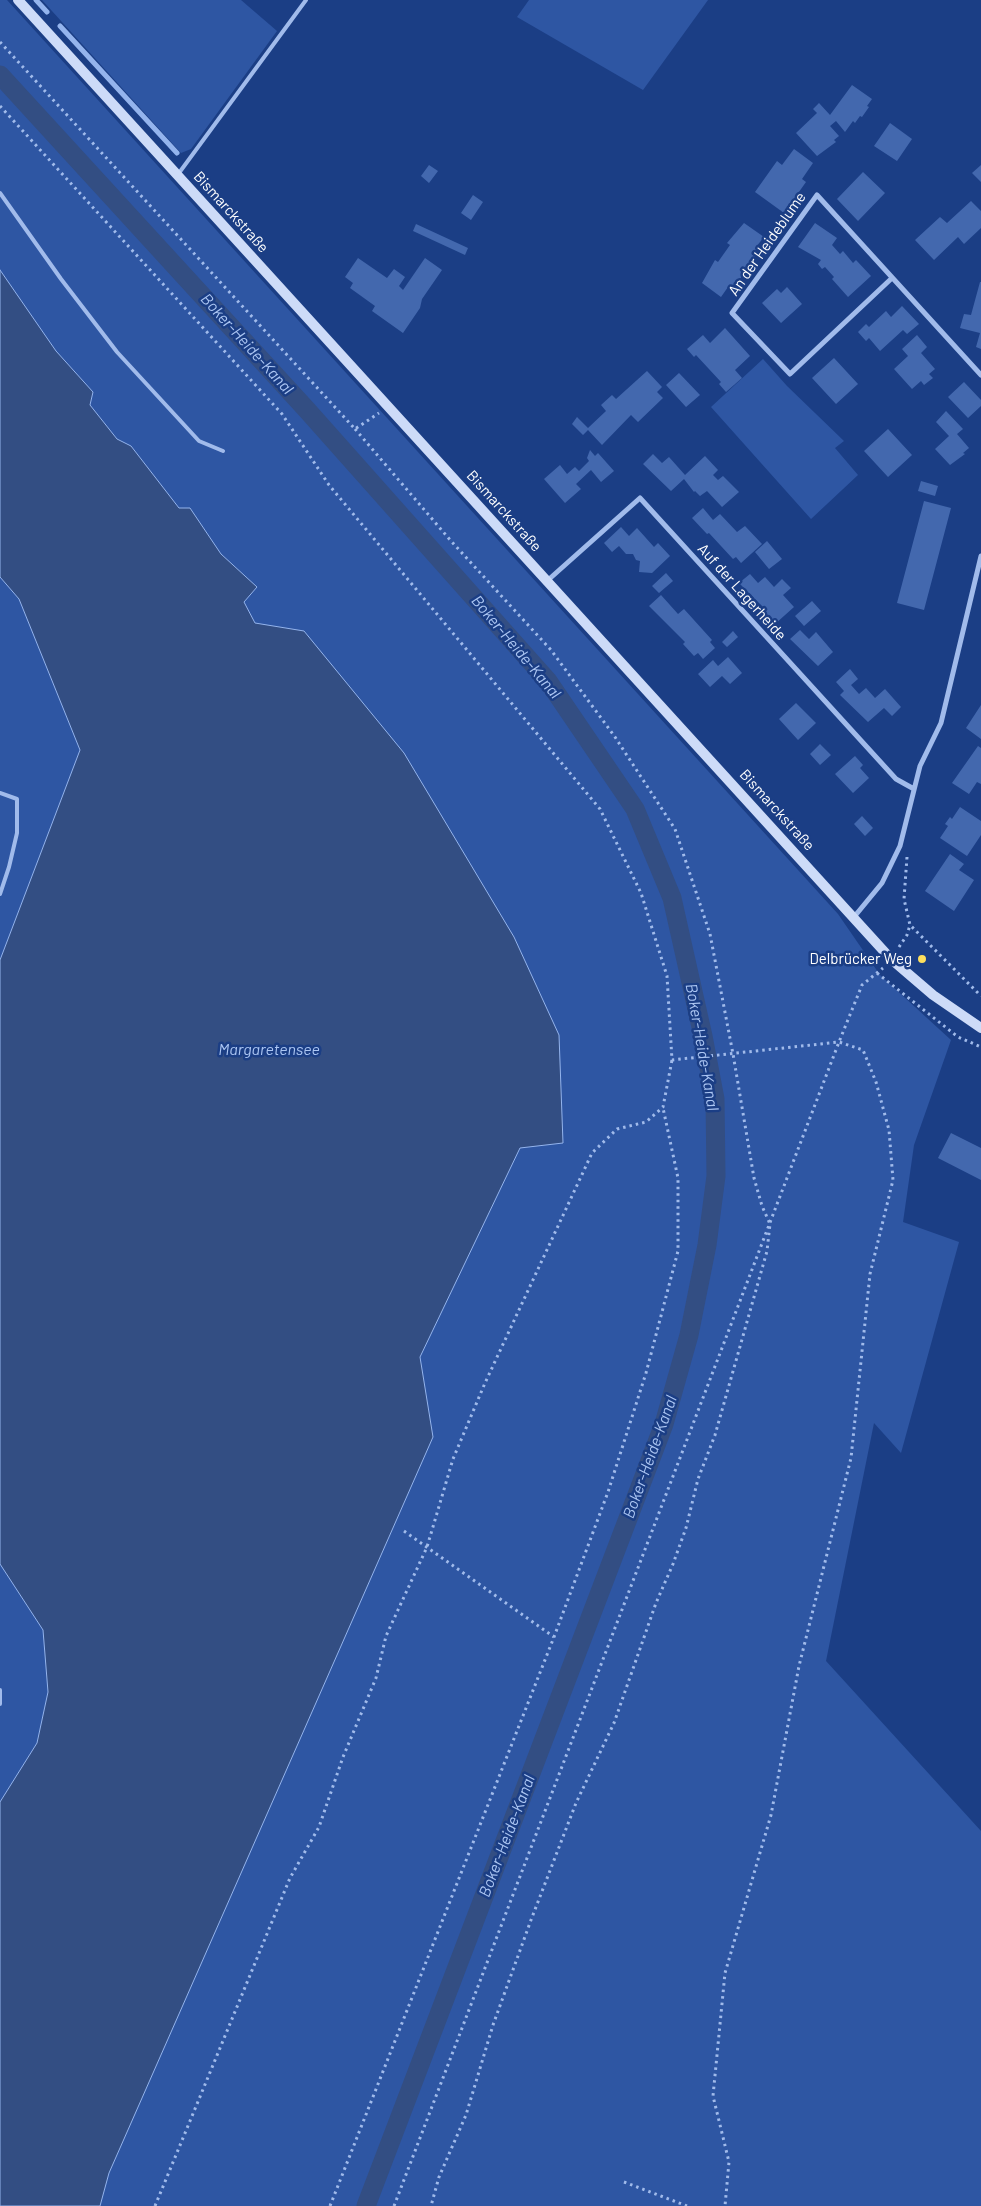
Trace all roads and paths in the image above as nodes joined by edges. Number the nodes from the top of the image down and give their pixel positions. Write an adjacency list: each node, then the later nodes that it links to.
1 (18, 0): 5 (main road, Bismarckstraße)
2 (306, 0): 5 (lane)
3 (0, 42): 10 (path)
4 (0, 106): 27 (path)
5 (177, 175): 9 (main road, Bismarckstraße)
6 (0, 193): 11 (lane)
7 (892, 278): 7 (street, An der Heideblume); 8 (street, An der Heideblume)
8 (981, 375)
9 (389, 406): 10 (path); 13 (main road, Bismarckstraße)
10 (355, 429): 26 (path)
11 (223, 452)
12 (981, 556): 14 (street)
13 (547, 581): 14 (street, Auf der Lagerheide); 18 (main road, Bismarckstraße)
14 (914, 789): 16 (street)
15 (0, 793): 17 (lane)
16 (900, 846): 18 (street); 19 (path)
17 (0, 894)
18 (853, 918): 20 (main road, Bismarckstraße)
19 (910, 925): 20 (path); 22 (path)
20 (891, 959): 21 (path); 23 (main road, Bismarckstraße)
21 (877, 973): 24 (path); 25 (path)
22 (981, 996)
23 (981, 1028)
24 (839, 1042): 26 (path); 29 (path); 41 (path)
25 (981, 1047)
26 (731, 1055): 27 (path); 29 (path)
27 (672, 1060): 28 (path)
28 (663, 1107): 31 (path); 32 (path)
29 (770, 1224): 38 (path); 39 (path)
30 (404, 1531): 31 (path)
31 (427, 1547): 32 (path); 36 (path)
32 (554, 1637): 37 (path)
33 (0, 1690): 34 (lane)
34 (0, 1704)
35 (624, 2182): 40 (path)
36 (155, 2206)
37 (330, 2206)
38 (394, 2206)
39 (431, 2206)
40 (688, 2206)
41 (725, 2206)

